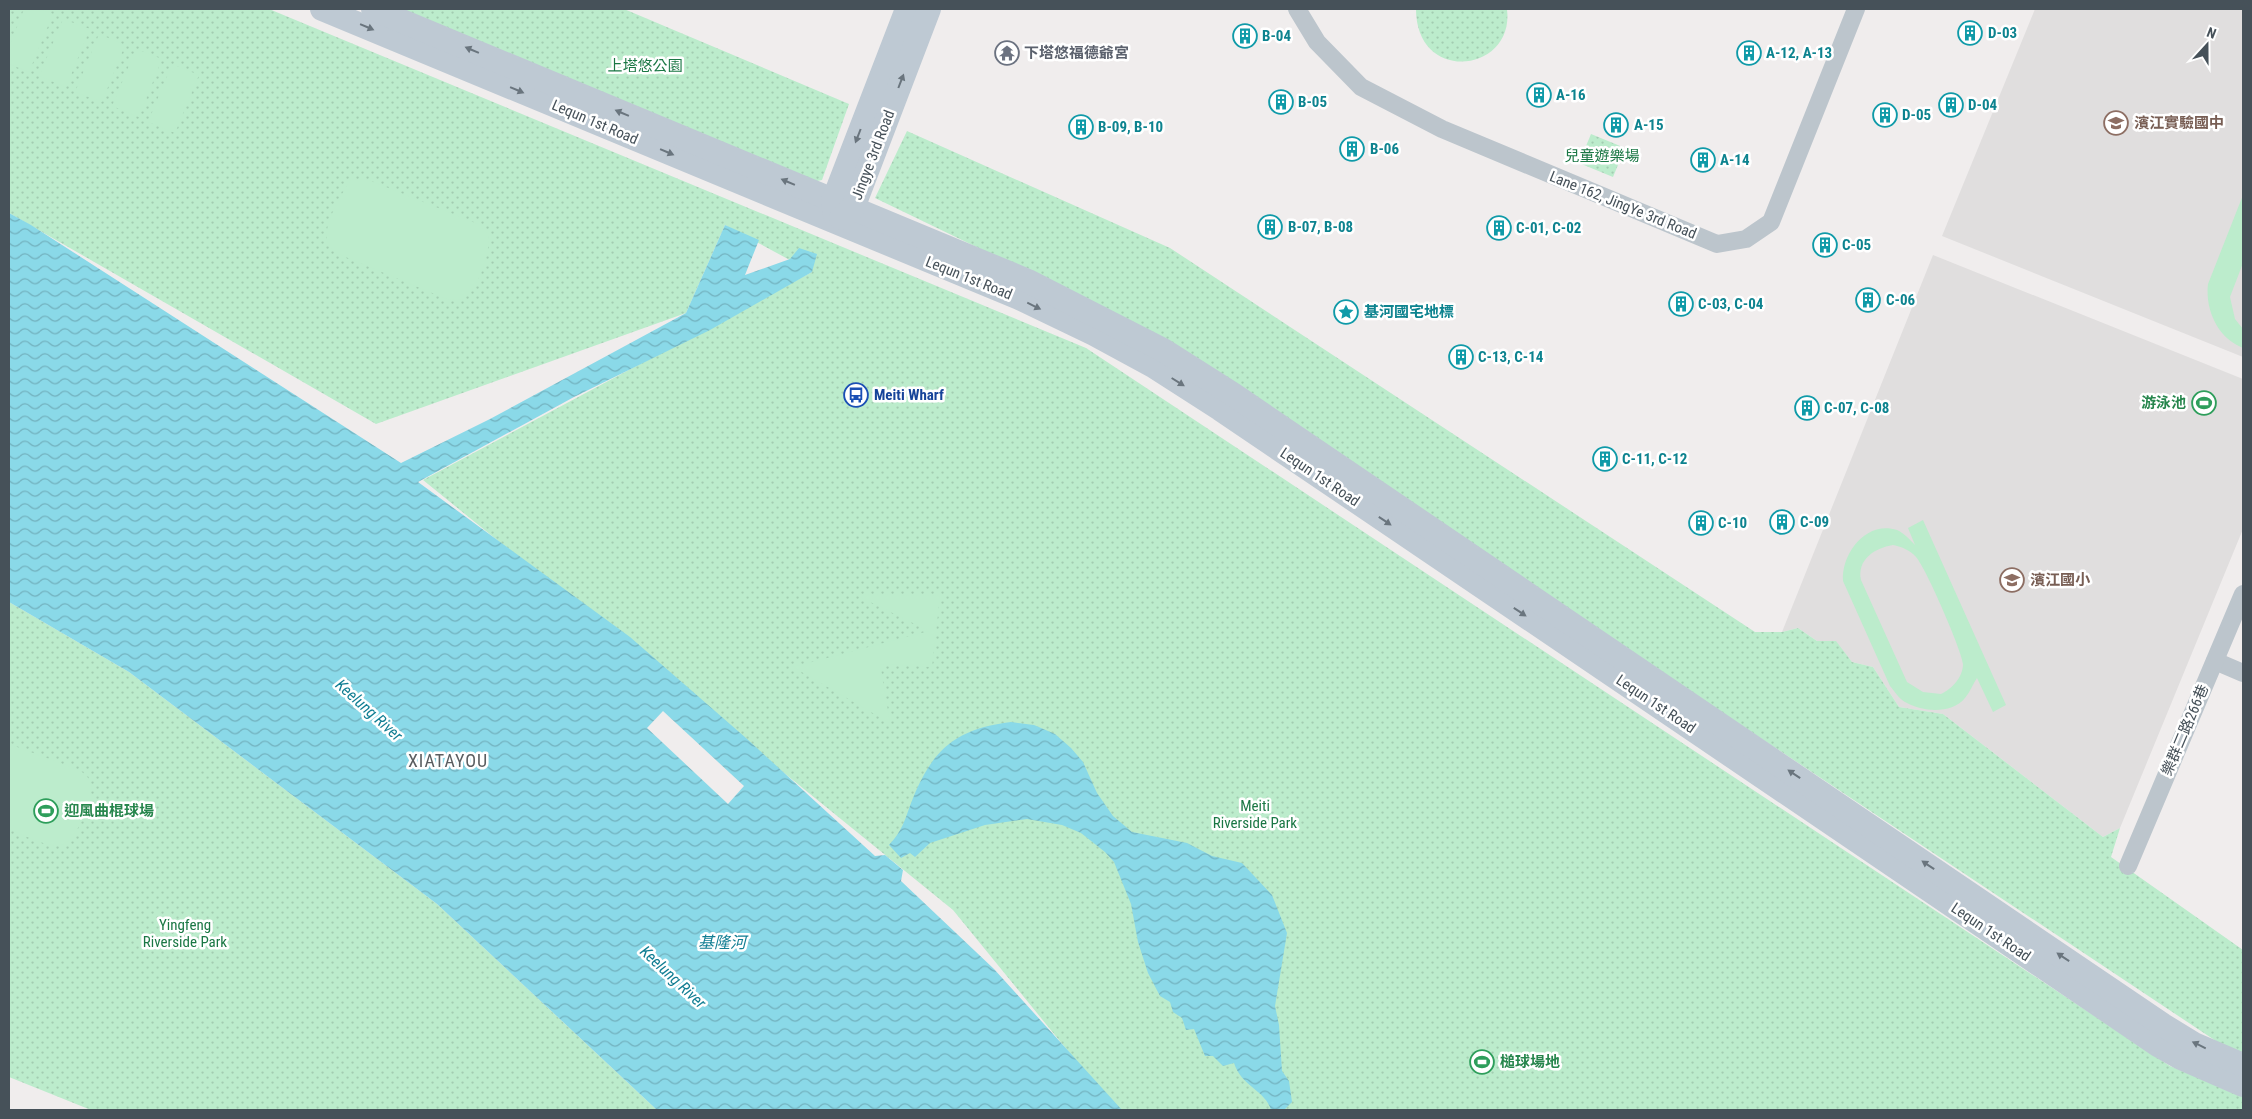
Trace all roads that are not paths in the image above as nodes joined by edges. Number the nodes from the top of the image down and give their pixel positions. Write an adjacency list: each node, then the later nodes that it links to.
1 (322, 9): 7 (main road, Lequn 1st Road, one-way to 7)
2 (372, 9): 7 (main road, Lequn 1st Road, one-way to 2)
3 (907, 9): 7 (main road, Jingye 3rd Road, one-way to 7)
4 (929, 9): 7 (main road, Jingye 3rd Road, one-way to 4)
5 (1296, 9): 6 (street, Lane 162, JingYe 3rd Road)
6 (1856, 9)
7 (840, 210): 12 (main road, Lequn 1st Road, one-way to 7); 13 (main road, Lequn 1st Road, one-way to 13)
8 (2243, 594): 9 (street, 樂群二路266巷)
9 (2215, 661): 10 (street); 11 (street, 樂群二路266巷)
10 (2243, 673)
11 (2128, 866)
12 (2243, 1065)
13 (2243, 1085)

